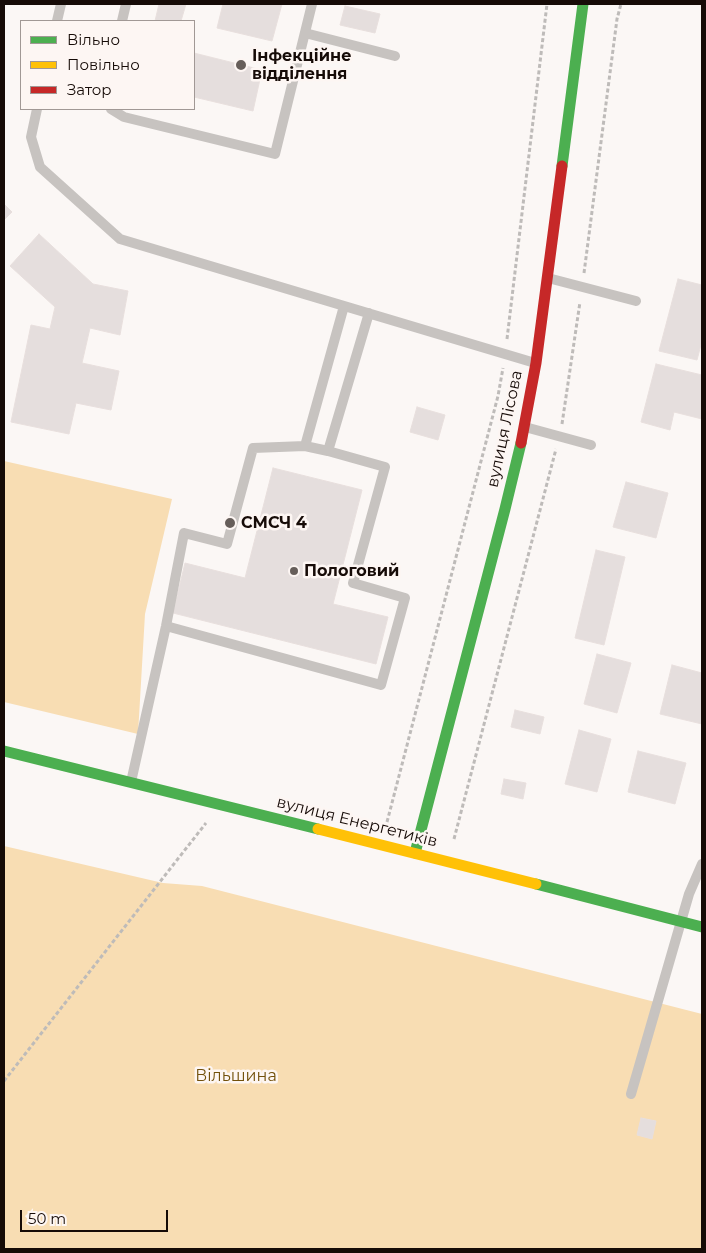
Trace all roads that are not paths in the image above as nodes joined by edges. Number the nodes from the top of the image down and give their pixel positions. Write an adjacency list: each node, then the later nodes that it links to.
1 (61, 4): 5 (lane)
2 (126, 4): 6 (lane)
3 (312, 4): 7 (lane)
4 (583, 4): 11 (street, вулиця Лісова)
5 (57, 20)
6 (122, 20)
7 (305, 33): 8 (lane); 10 (lane)
8 (395, 56)
9 (37, 110): 13 (lane)
10 (113, 110)
11 (547, 278): 12 (lane); 15 (street, вулиця Лісова)
12 (636, 300)
13 (344, 306): 14 (lane); 18 (lane)
14 (369, 313): 15 (lane); 19 (lane)
15 (536, 363): 16 (street, вулиця Лісова)
16 (524, 426): 17 (lane); 23 (street, вулиця Лісова)
17 (591, 445)
18 (305, 446): 19 (lane); 20 (lane)
19 (328, 451): 20 (lane)
20 (166, 626): 22 (lane)
21 (4, 751): 22 (street, вулиця Енергетиків)
22 (131, 783): 23 (street, вулиця Енергетиків)
23 (415, 853): 25 (street, вулиця Енергетиків)
24 (702, 864): 25 (lane)
25 (682, 922): 26 (street, вулиця Енергетиків); 27 (lane)
26 (702, 927)
27 (631, 1094)

